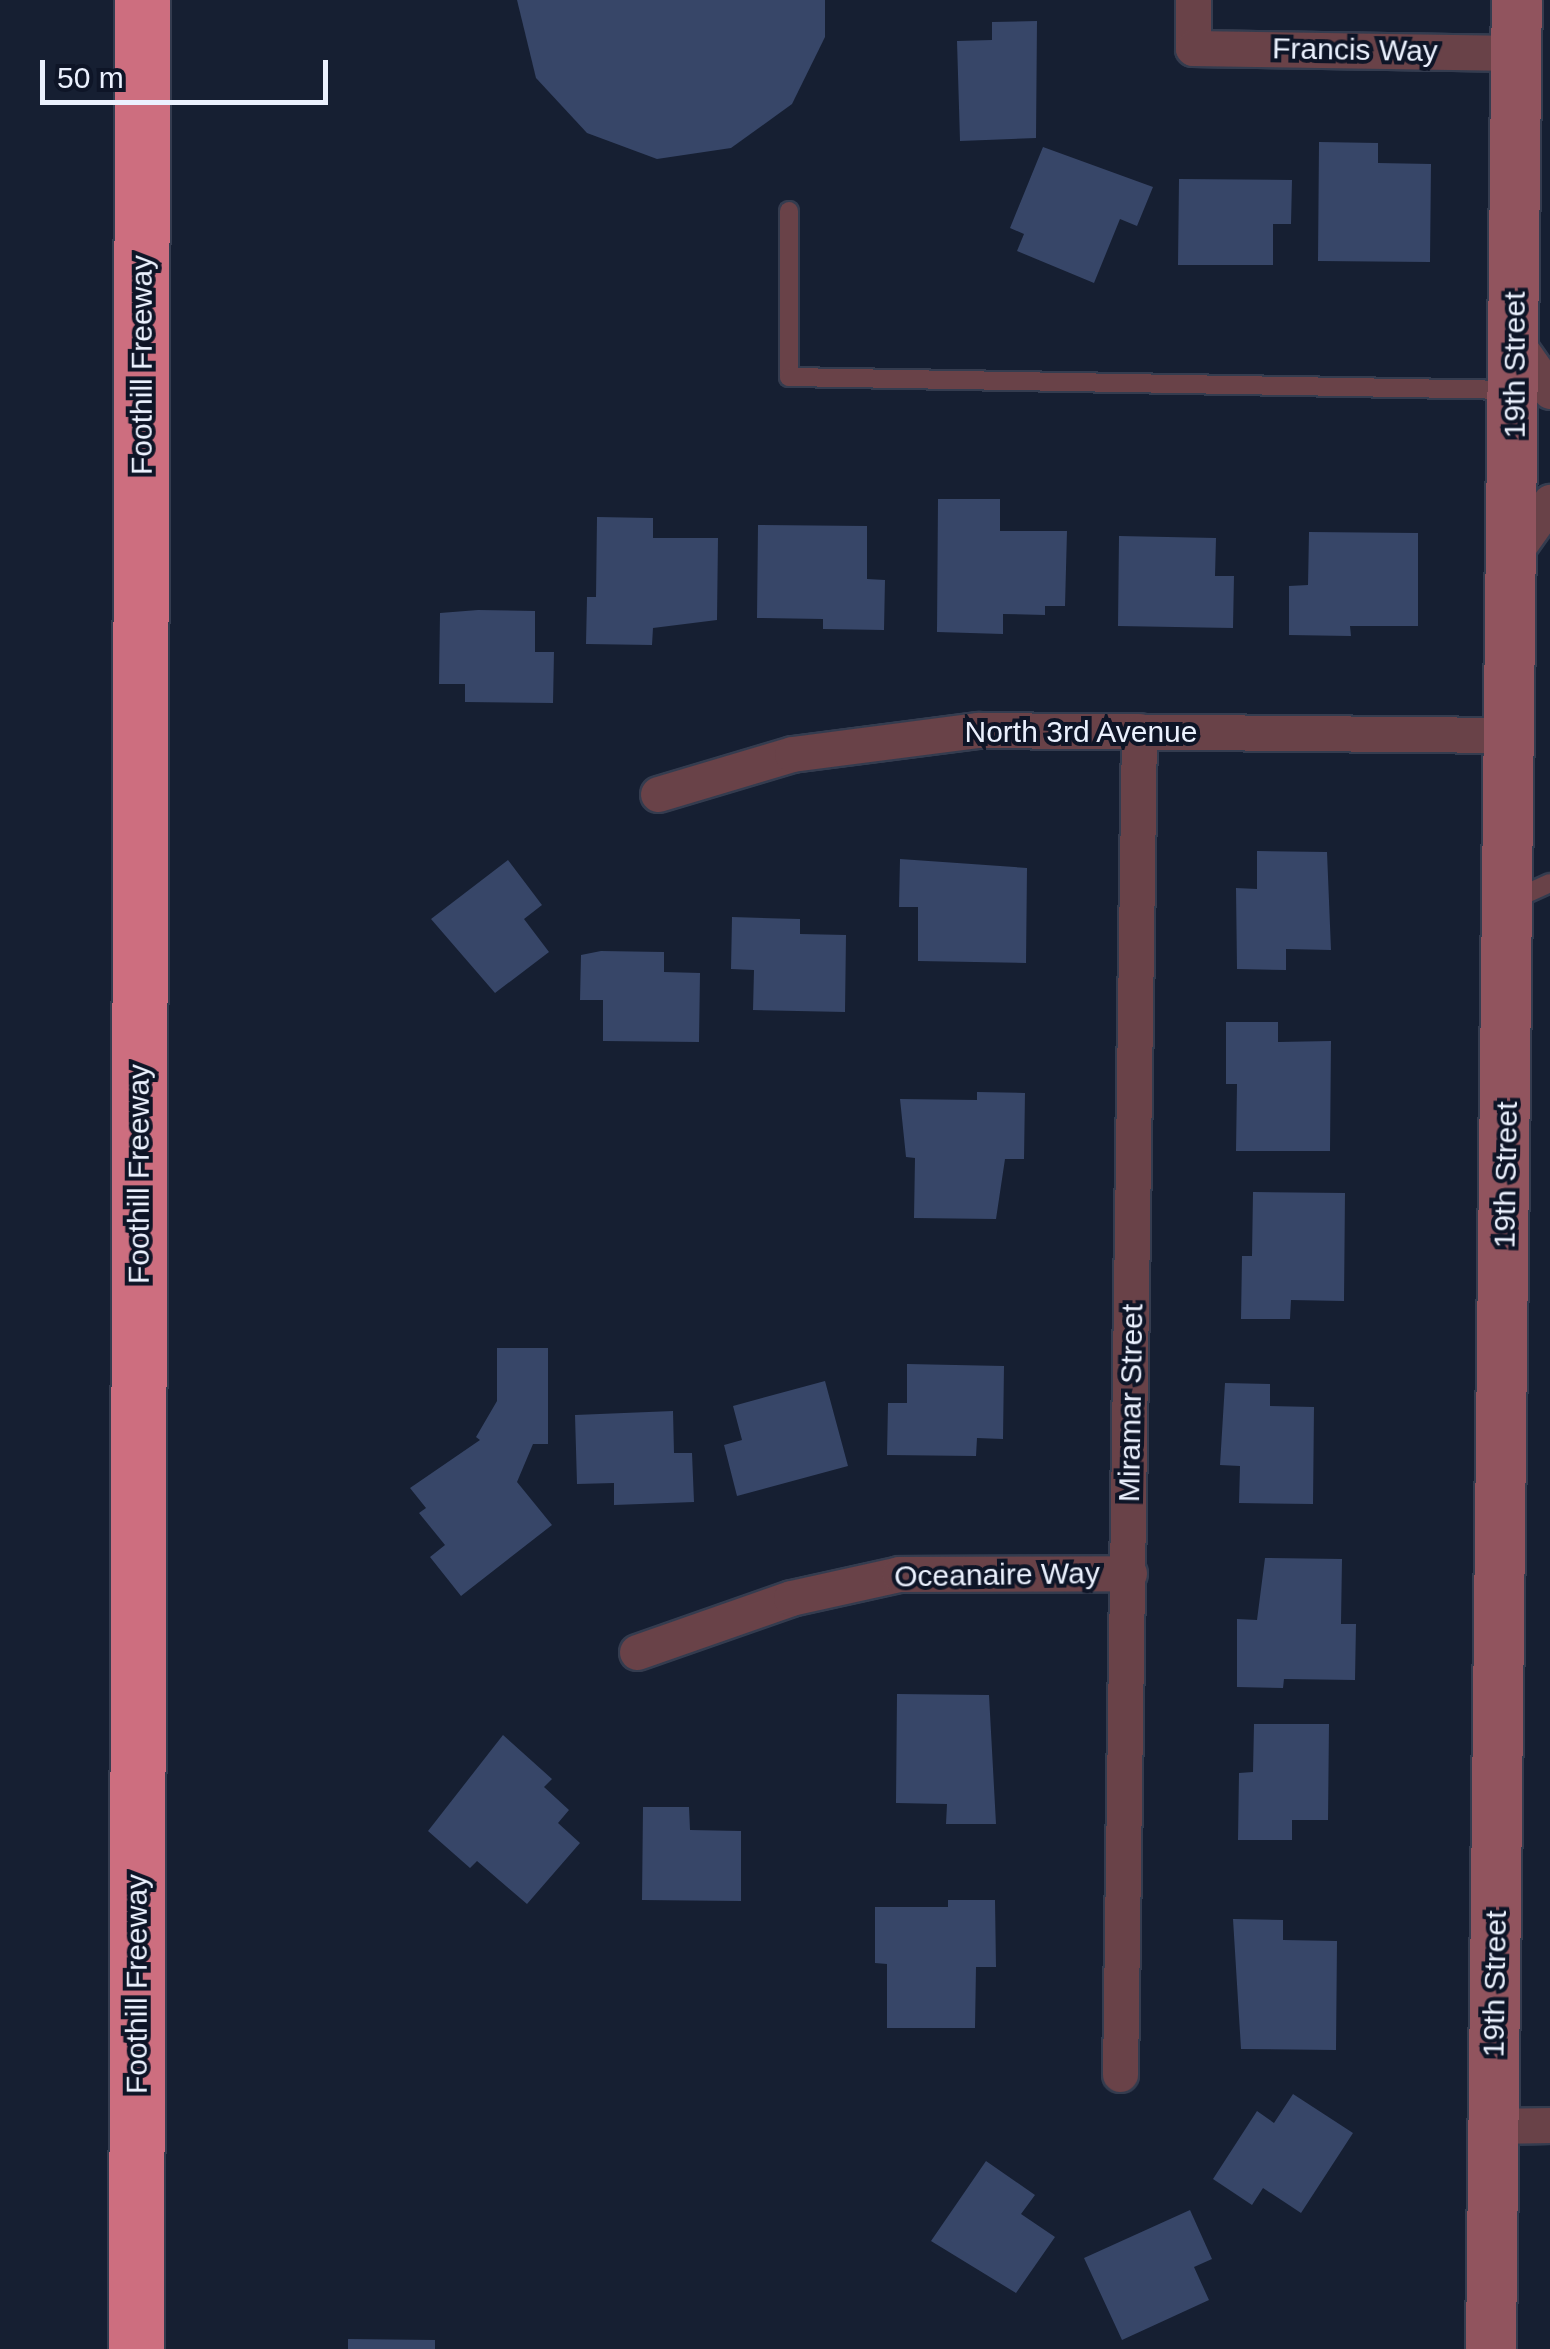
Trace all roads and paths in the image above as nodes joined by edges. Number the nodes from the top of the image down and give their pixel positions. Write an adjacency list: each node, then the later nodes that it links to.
1 (142, 0): 18 (highway, Foothill Freeway)
2 (1193, 0): 4 (street, Francis Way)
3 (1517, 0): 4 (main road, 19th Street)
4 (1516, 53): 6 (main road, 19th Street)
5 (789, 211): 6 (lane)
6 (1532, 390): 8 (main road, 19th Street)
7 (1550, 502): 8 (street)
8 (1514, 554): 10 (main road, 19th Street)
9 (1139, 731): 10 (street, North 3rd Avenue); 11 (street, North 3rd Avenue); 13 (street, Miramar Street)
10 (1512, 734): 12 (main road, 19th Street)
11 (658, 794)
12 (1530, 892): 16 (main road, 19th Street)
13 (1129, 1572): 14 (street, Oceanaire Way); 15 (street, Miramar Street)
14 (637, 1652)
15 (1120, 2074)
16 (1493, 2126): 17 (street); 19 (main road, 19th Street)
17 (1550, 2126)
18 (136, 2349)
19 (1491, 2349)

